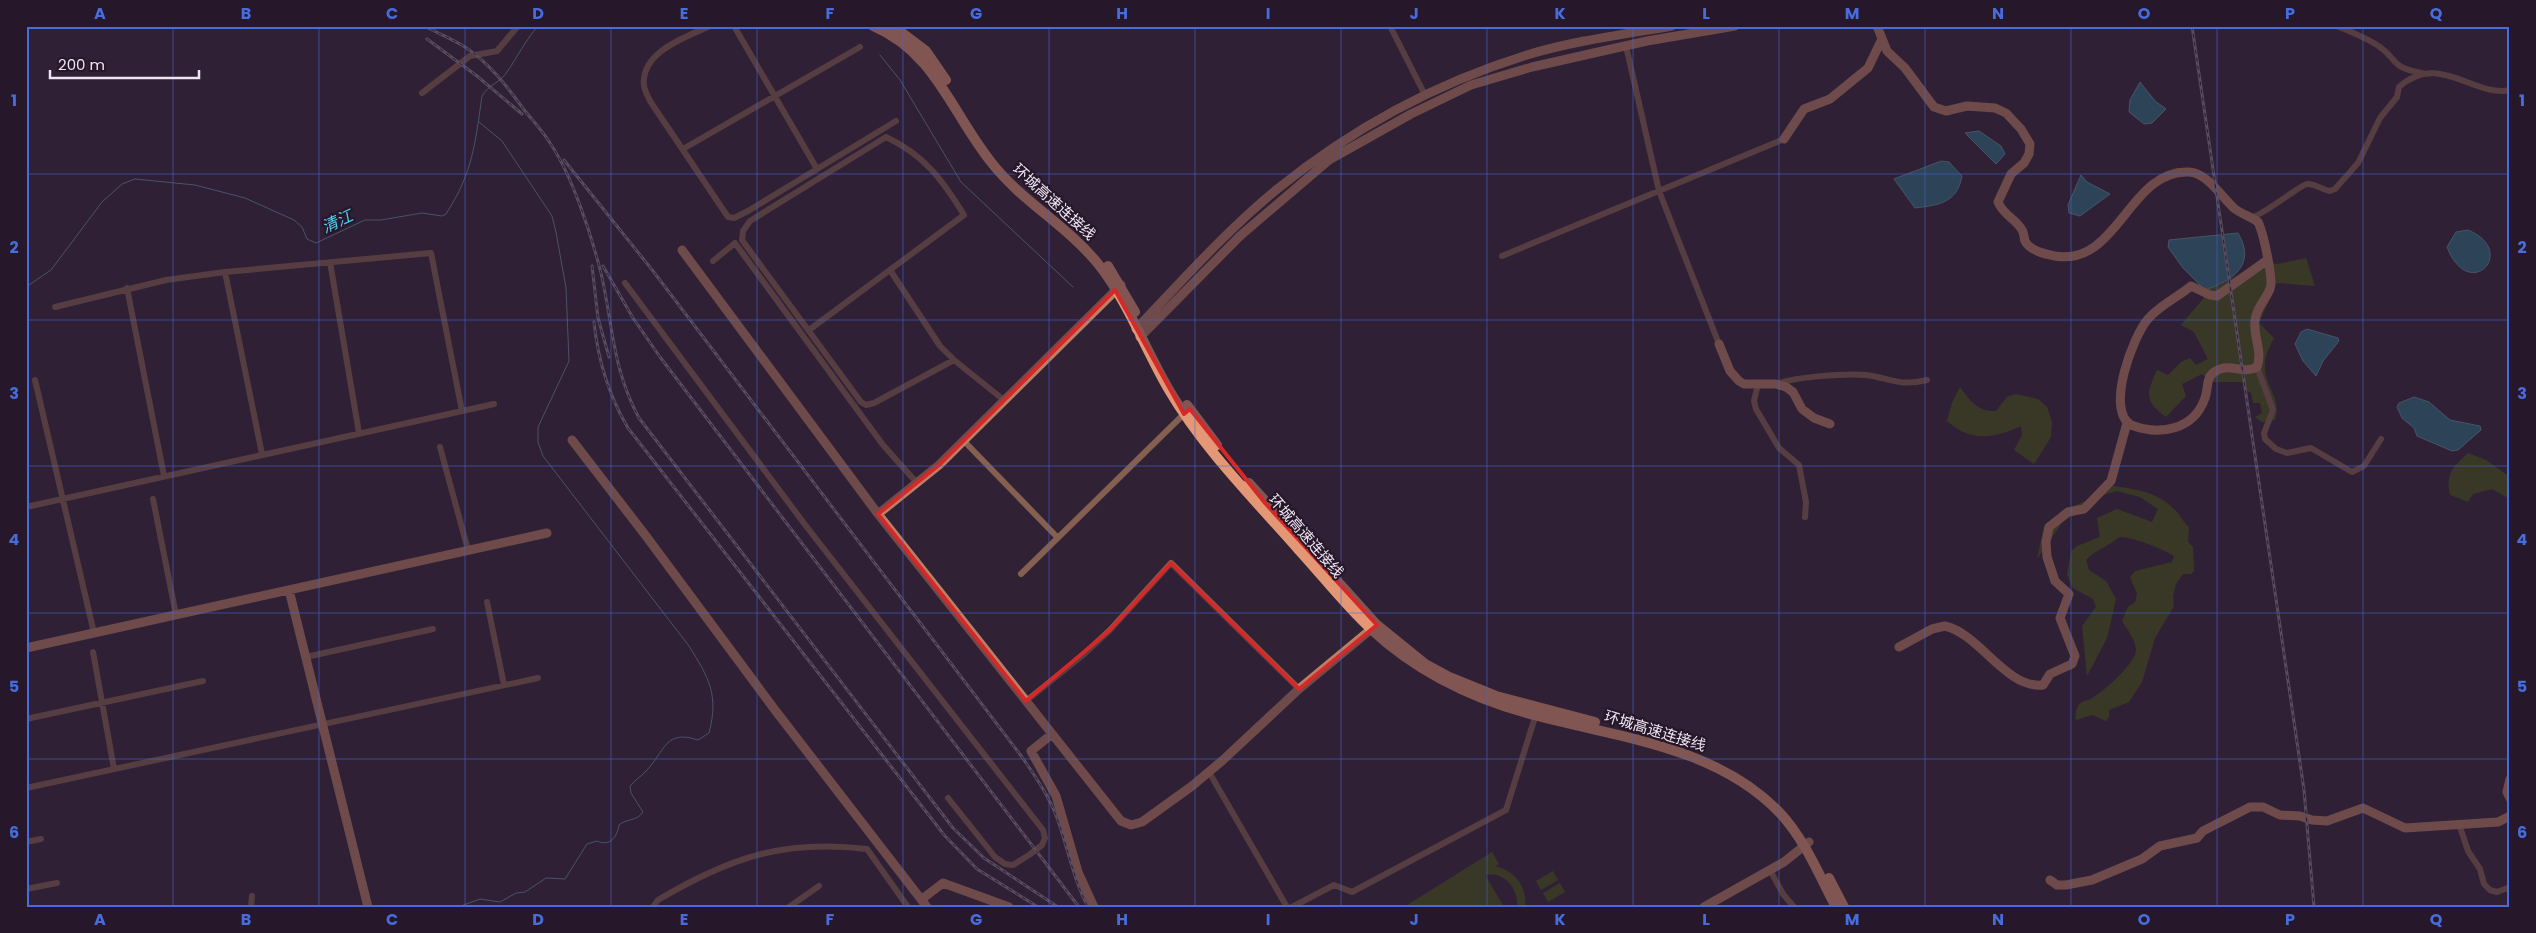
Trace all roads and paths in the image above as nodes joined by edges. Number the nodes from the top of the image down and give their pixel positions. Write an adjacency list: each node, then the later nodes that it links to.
1 (518, 26): 16 (street)
2 (710, 26): 21 (street)
3 (734, 26): 18 (street)
4 (872, 26): 33 (main road, 环城高速连接线)
5 (893, 26): 33 (main road, 环城高速连接线)
6 (1390, 26): 17 (street)
7 (1672, 26): 17 (street)
8 (1735, 26): 12 (street)
9 (1876, 26): 11 (street)
10 (2337, 26): 14 (street)
11 (1882, 39): 20 (street); 24 (street)
12 (1626, 46): 23 (street); 37 (street)
13 (860, 47): 18 (street)
14 (2422, 73): 15 (street); 24 (street)
15 (2510, 90)
16 (422, 93)
17 (1425, 95): 37 (street)
18 (775, 97): 21 (street); 22 (street)
19 (896, 121): 22 (street)
20 (1784, 139): 23 (street)
21 (683, 149): 22 (street)
22 (817, 169)
23 (1659, 191): 26 (street); 38 (street)
24 (2253, 217): 28 (street)
25 (682, 250): 62 (street)
26 (1502, 256)
27 (713, 261): 58 (street)
28 (2266, 261): 40 (street); 49 (street)
29 (330, 262): 31 (street); 47 (street); 51 (street)
30 (890, 270): 36 (street); 36 (street); 39 (street)
31 (224, 272): 34 (street); 56 (street)
32 (625, 283): 92 (street)
33 (1118, 287): 37 (main road, 环城高速连接线); 45 (street)
34 (127, 288): 35 (street); 57 (street)
35 (55, 307)
36 (808, 330): 39 (street)
37 (1141, 330): 48 (main road, 环城高速连接线)
38 (1719, 344): 43 (street)
39 (954, 360): 45 (street)
40 (2257, 367): 49 (street); 52 (street)
41 (35, 380): 59 (street)
42 (1927, 380): 44 (street)
43 (1758, 384): 44 (street); 63 (street)
44 (1776, 384): 50 (street)
45 (1005, 400): 54 (street)
46 (494, 404): 47 (street)
47 (462, 411): 51 (street)
48 (1187, 411): 65 (street); 71 (main road, 环城高速连接线)
49 (2127, 423): 74 (street)
50 (1830, 424)
51 (358, 433): 56 (street)
52 (2381, 439)
53 (572, 440): 106 (street)
54 (964, 441): 58 (street); 65 (street)
55 (440, 447): 66 (street)
56 (262, 454): 57 (street)
57 (164, 476): 59 (street)
58 (917, 483): 62 (street)
59 (64, 499): 61 (street); 73 (street)
60 (153, 499): 70 (street)
61 (26, 507)
62 (878, 514): 82 (street)
63 (1805, 517)
64 (547, 533): 66 (street)
65 (1058, 538): 67 (street)
66 (468, 550): 68 (street)
67 (1021, 574)
68 (290, 590): 70 (street); 77 (street)
69 (487, 602): 80 (street)
70 (176, 615): 73 (street)
71 (1374, 627): 81 (street); 84 (main road, 环城高速连接线)
72 (433, 630): 77 (street)
73 (94, 633): 75 (street)
74 (1899, 647)
75 (26, 648)
76 (93, 652): 83 (street)
77 (306, 657): 86 (street)
78 (538, 678): 80 (street)
79 (203, 681): 83 (street)
80 (504, 685): 86 (street)
81 (1298, 689): 82 (street); 89 (street)
82 (1026, 701): 87 (street)
83 (102, 703): 85 (street); 88 (street)
84 (1537, 712): 98 (main road, 环城高速连接线); 115 (street)
85 (26, 719)
86 (322, 724): 88 (street); 108 (street)
87 (1052, 734): 89 (street); 113 (street)
88 (114, 769): 91 (street)
89 (1209, 772): 114 (street)
90 (2510, 779): 93 (street)
91 (26, 788)
92 (948, 798)
93 (2510, 798)
94 (2510, 816): 95 (street)
95 (2459, 824): 100 (street); 103 (street)
96 (41, 839): 97 (street)
97 (26, 842)
98 (1806, 844): 99 (street); 118 (main road, 环城高速连接线); 119 (main road, 环城高速连接线)
99 (1770, 870): 116 (street); 117 (street)
100 (2050, 880)
101 (56, 882): 104 (street)
102 (819, 886): 110 (street)
103 (2510, 887)
104 (26, 889)
105 (252, 896): 107 (street)
106 (924, 903): 112 (street)
107 (251, 907)
108 (368, 907)
109 (653, 907): 111 (street)
110 (789, 907)
111 (908, 907)
112 (1009, 907)
113 (1094, 907)
114 (1287, 907)
115 (1292, 907)
116 (1704, 907)
117 (1794, 907)
118 (1836, 907)
119 (1844, 907)

